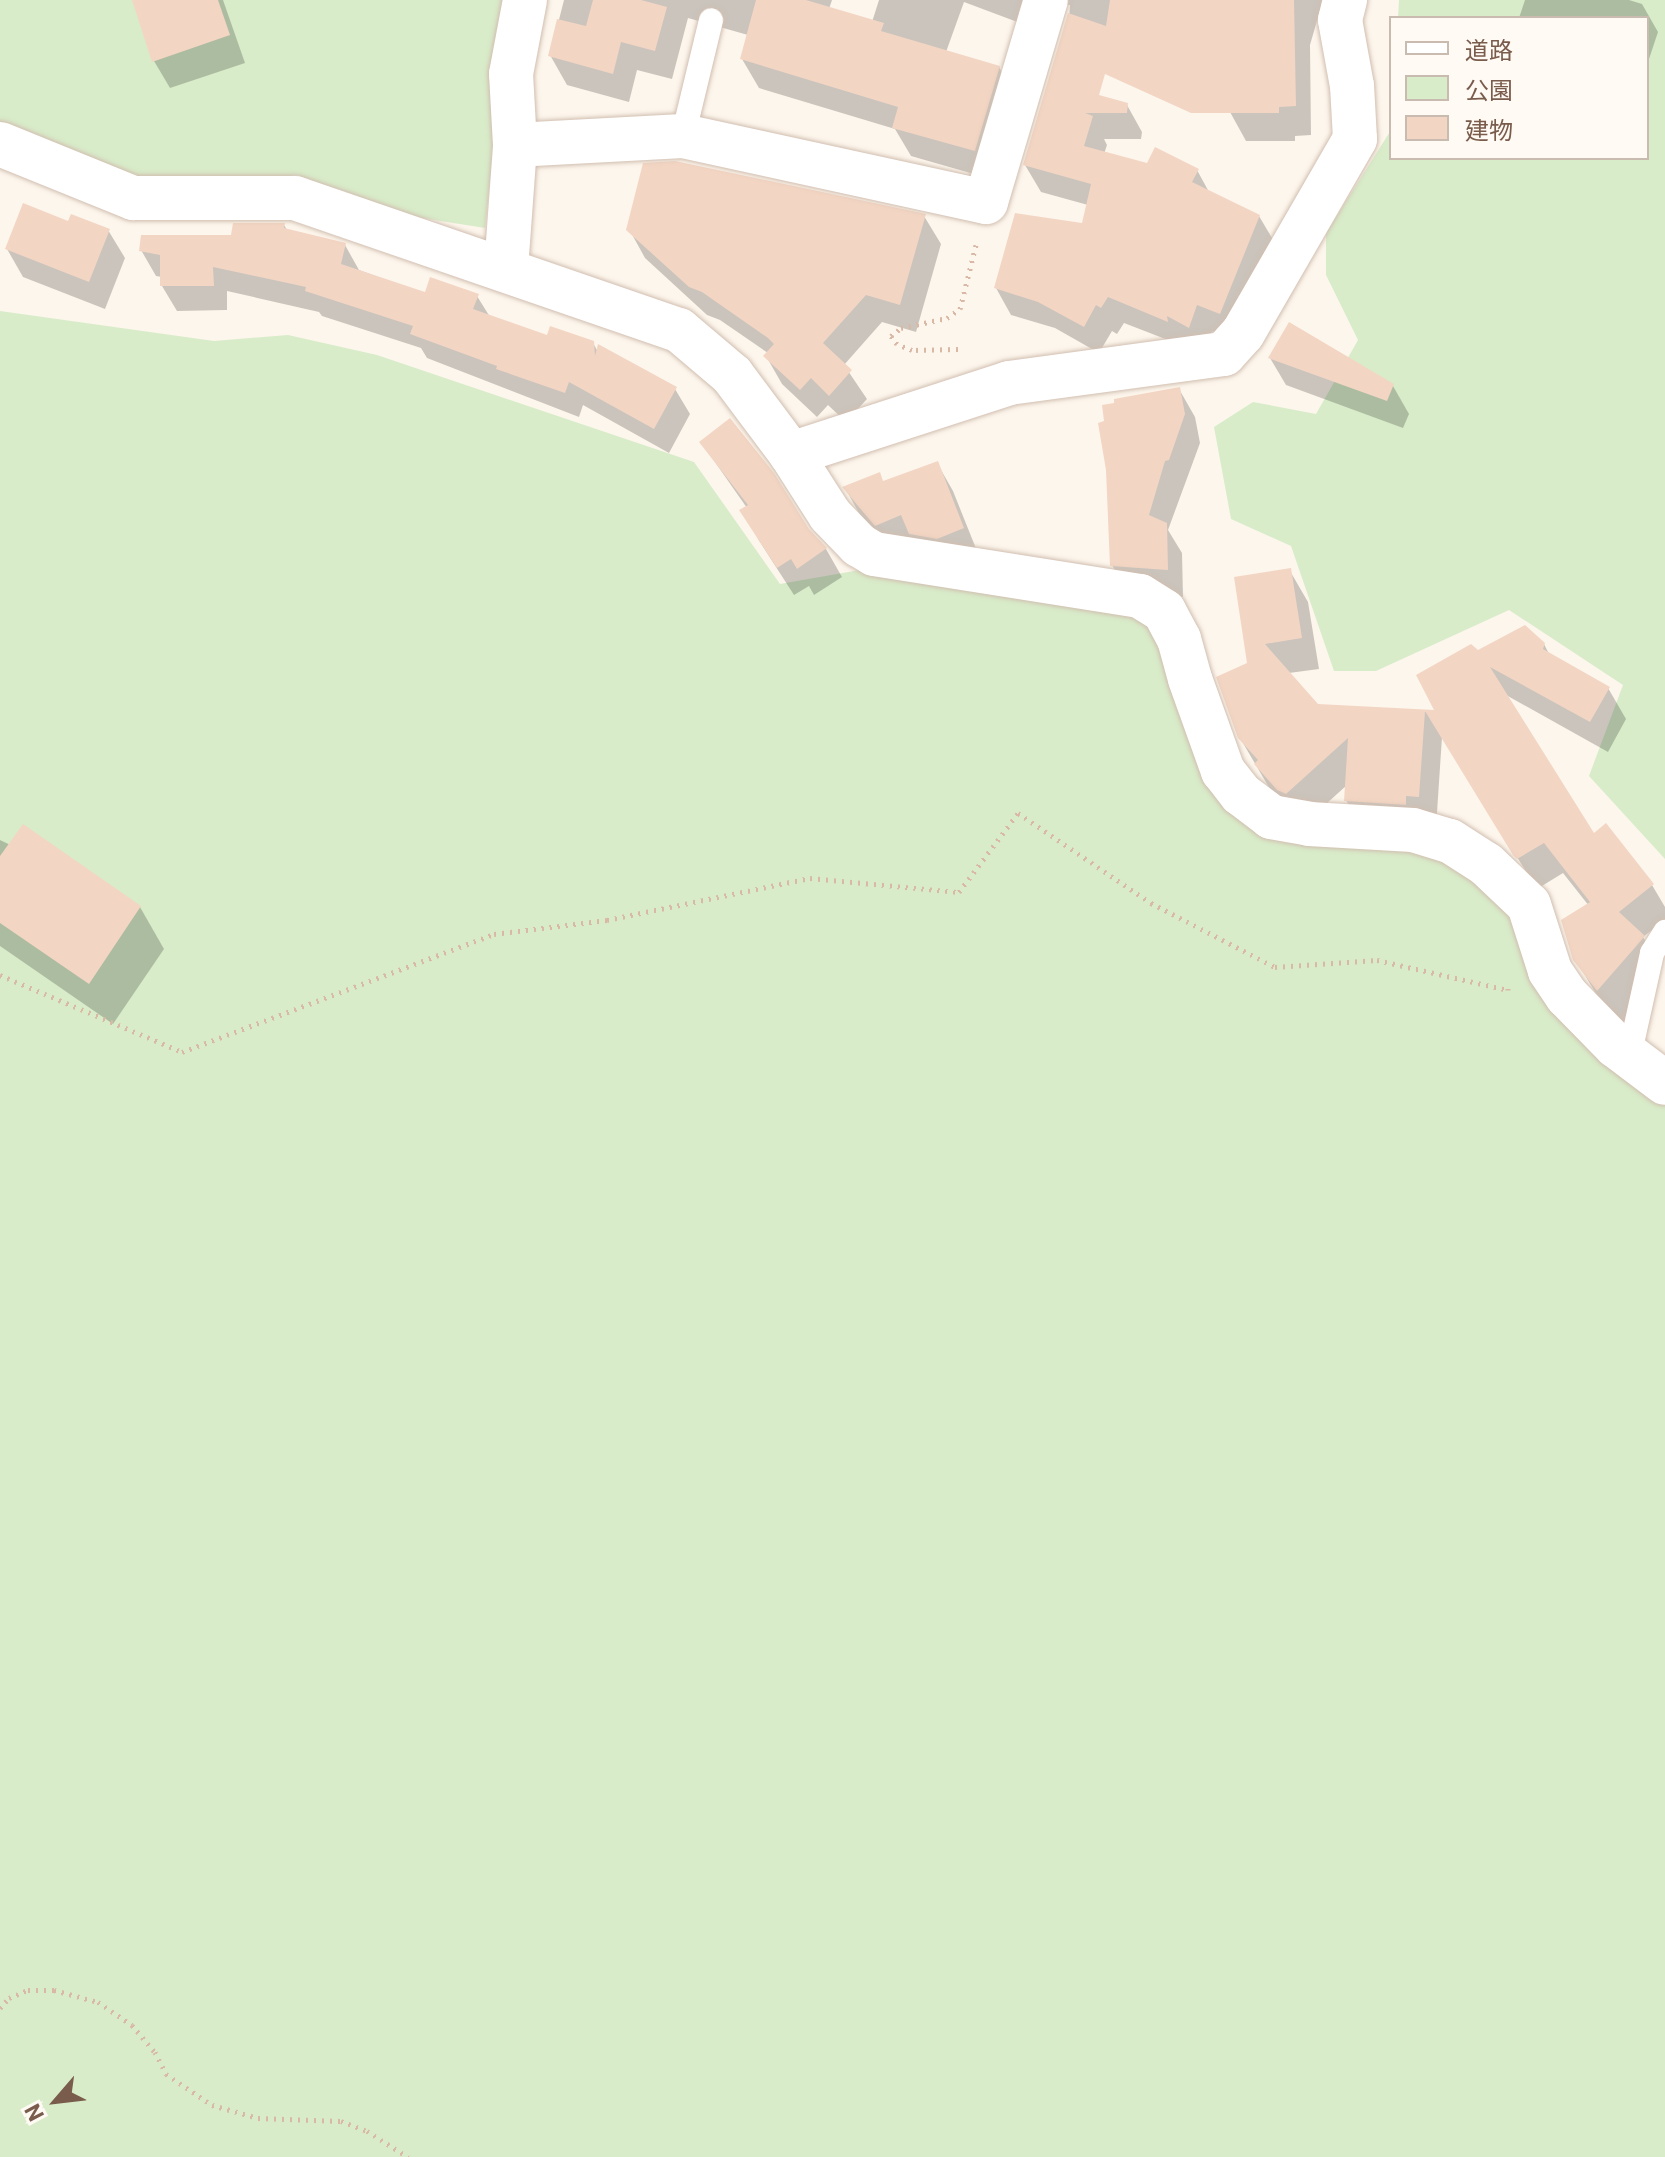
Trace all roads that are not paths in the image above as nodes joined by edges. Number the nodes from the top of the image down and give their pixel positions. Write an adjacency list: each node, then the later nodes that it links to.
1 (525, 0): 7 (street)
2 (1046, 0): 5 (street)
3 (1345, 0): 9 (street)
4 (711, 20): 5 (lane)
5 (683, 136): 7 (street)
6 (0, 144): 8 (street)
7 (515, 145): 8 (street)
8 (506, 269): 9 (street)
9 (791, 454): 11 (street)
10 (1665, 932): 11 (lane)
11 (1629, 1057): 12 (street)
12 (1665, 1083)

